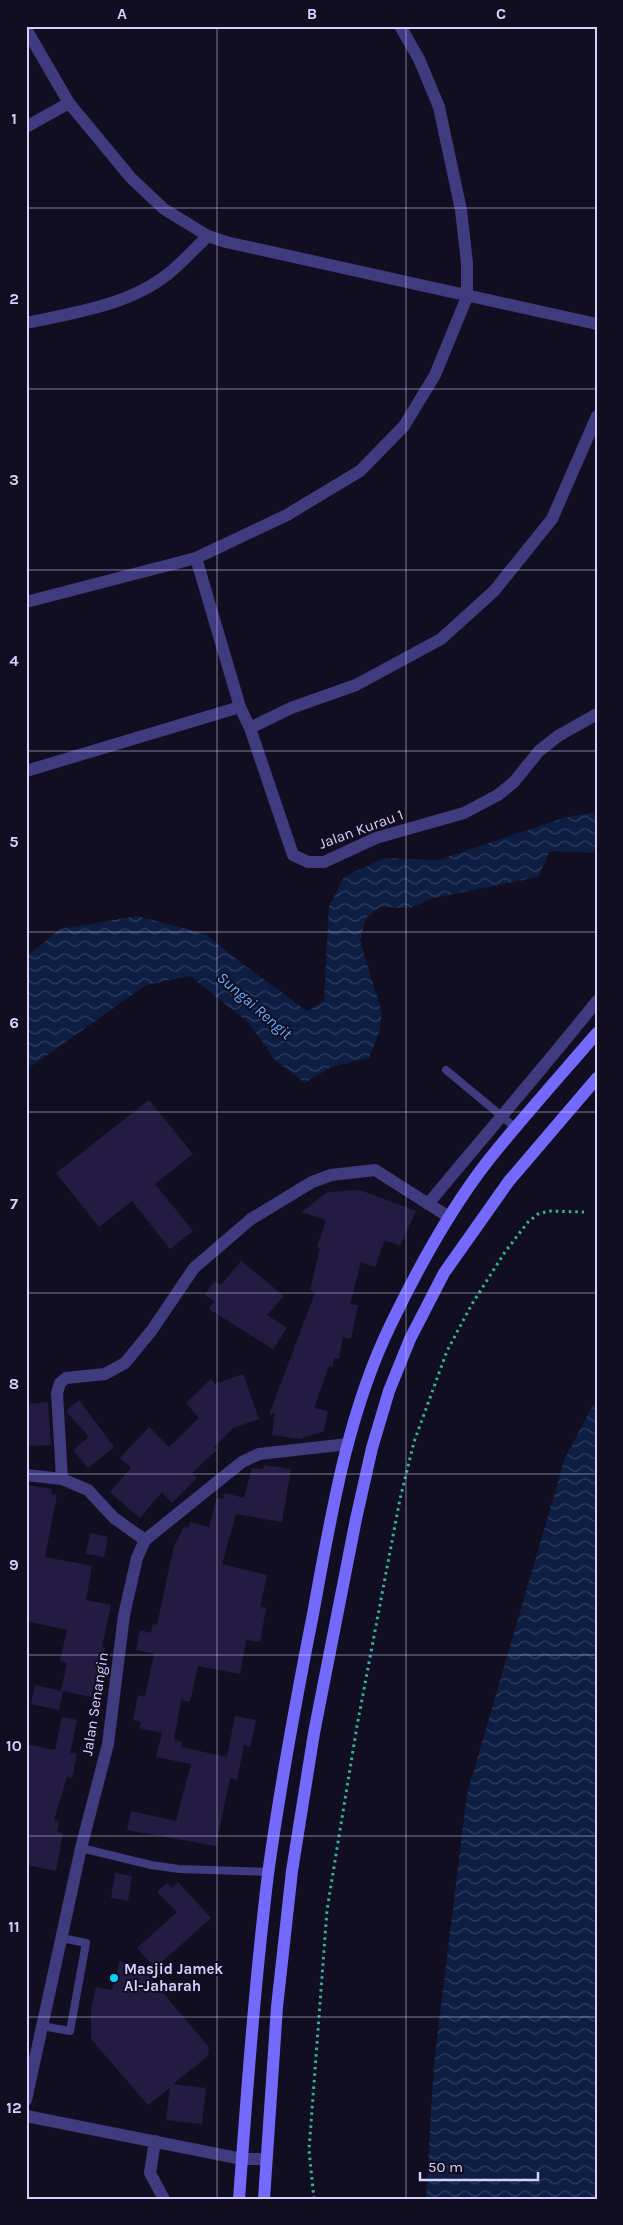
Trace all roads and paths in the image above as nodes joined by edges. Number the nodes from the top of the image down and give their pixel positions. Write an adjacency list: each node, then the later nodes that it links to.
1 (400, 26): 6 (street)
2 (26, 28): 3 (street)
3 (69, 103): 4 (street); 5 (street)
4 (26, 127)
5 (208, 236): 6 (street); 7 (street)
6 (467, 297): 8 (street); 10 (street)
7 (26, 323)
8 (597, 324)
9 (597, 416): 14 (street)
10 (196, 558): 11 (street); 12 (street, Jalan Kurau 1)
11 (26, 602)
12 (240, 707): 14 (street, Jalan Kurau 1); 15 (street)
13 (597, 714): 14 (street, Jalan Kurau 1)
14 (250, 728)
15 (26, 771)
16 (597, 1000): 20 (street)
17 (597, 1033): 21 (main road)
18 (446, 1070): 20 (lane)
19 (597, 1078): 37 (main road)
20 (502, 1115): 21 (lane); 22 (street)
21 (516, 1128): 24 (main road)
22 (428, 1204): 24 (street); 27 (street)
23 (584, 1212): 41 (path)
24 (449, 1217): 25 (main road)
25 (348, 1444): 28 (street, Jalan Senangin); 30 (main road)
26 (26, 1475): 27 (street)
27 (62, 1479): 28 (street)
28 (145, 1540): 29 (street, Jalan Senangin)
29 (81, 1848): 30 (lane); 31 (street, Jalan Senangin)
30 (269, 1872): 36 (main road)
31 (62, 1938): 32 (street, Jalan Senangin); 32 (lane)
32 (42, 2026): 33 (street, Jalan Senangin)
33 (26, 2100)
34 (26, 2116): 35 (street)
35 (155, 2142): 36 (street); 38 (street)
36 (242, 2159): 37 (street); 39 (main road)
37 (265, 2159): 40 (main road)
38 (164, 2199)
39 (239, 2199)
40 (264, 2199)
41 (314, 2199)

